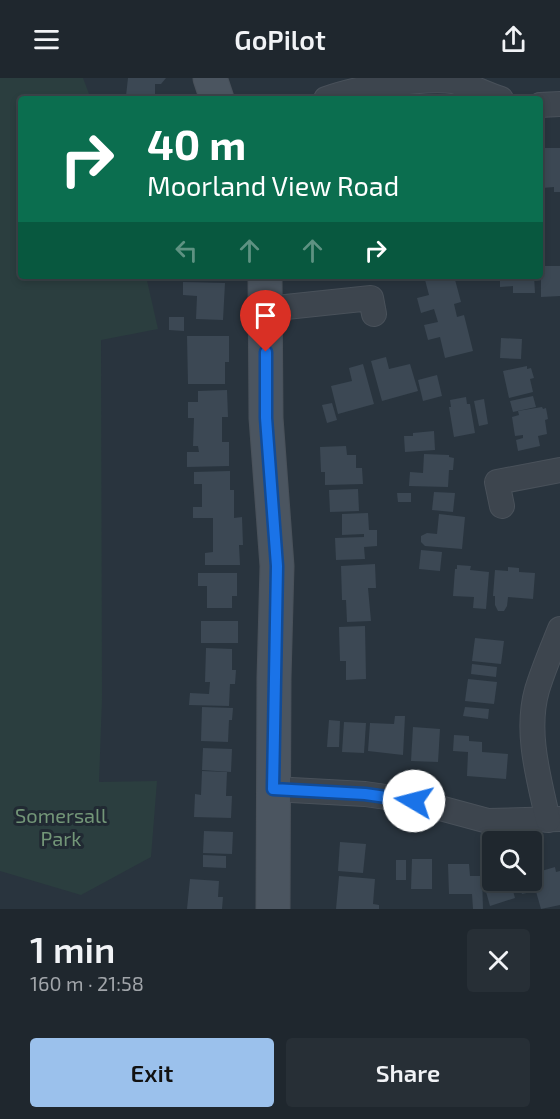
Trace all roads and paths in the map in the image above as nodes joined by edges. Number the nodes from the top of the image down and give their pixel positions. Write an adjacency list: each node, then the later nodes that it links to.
1 (210, 78): 2 (street)
2 (217, 96)
3 (337, 96): 4 (street)
4 (493, 96)
5 (560, 104): 6 (street)
6 (543, 105)
7 (265, 279): 8 (street)
8 (267, 309): 9 (street); 13 (street)
9 (375, 314)
10 (560, 471): 11 (street)
11 (502, 506)
12 (560, 629): 14 (street)
13 (273, 789): 14 (street); 15 (street)
14 (554, 820)
15 (273, 909)

